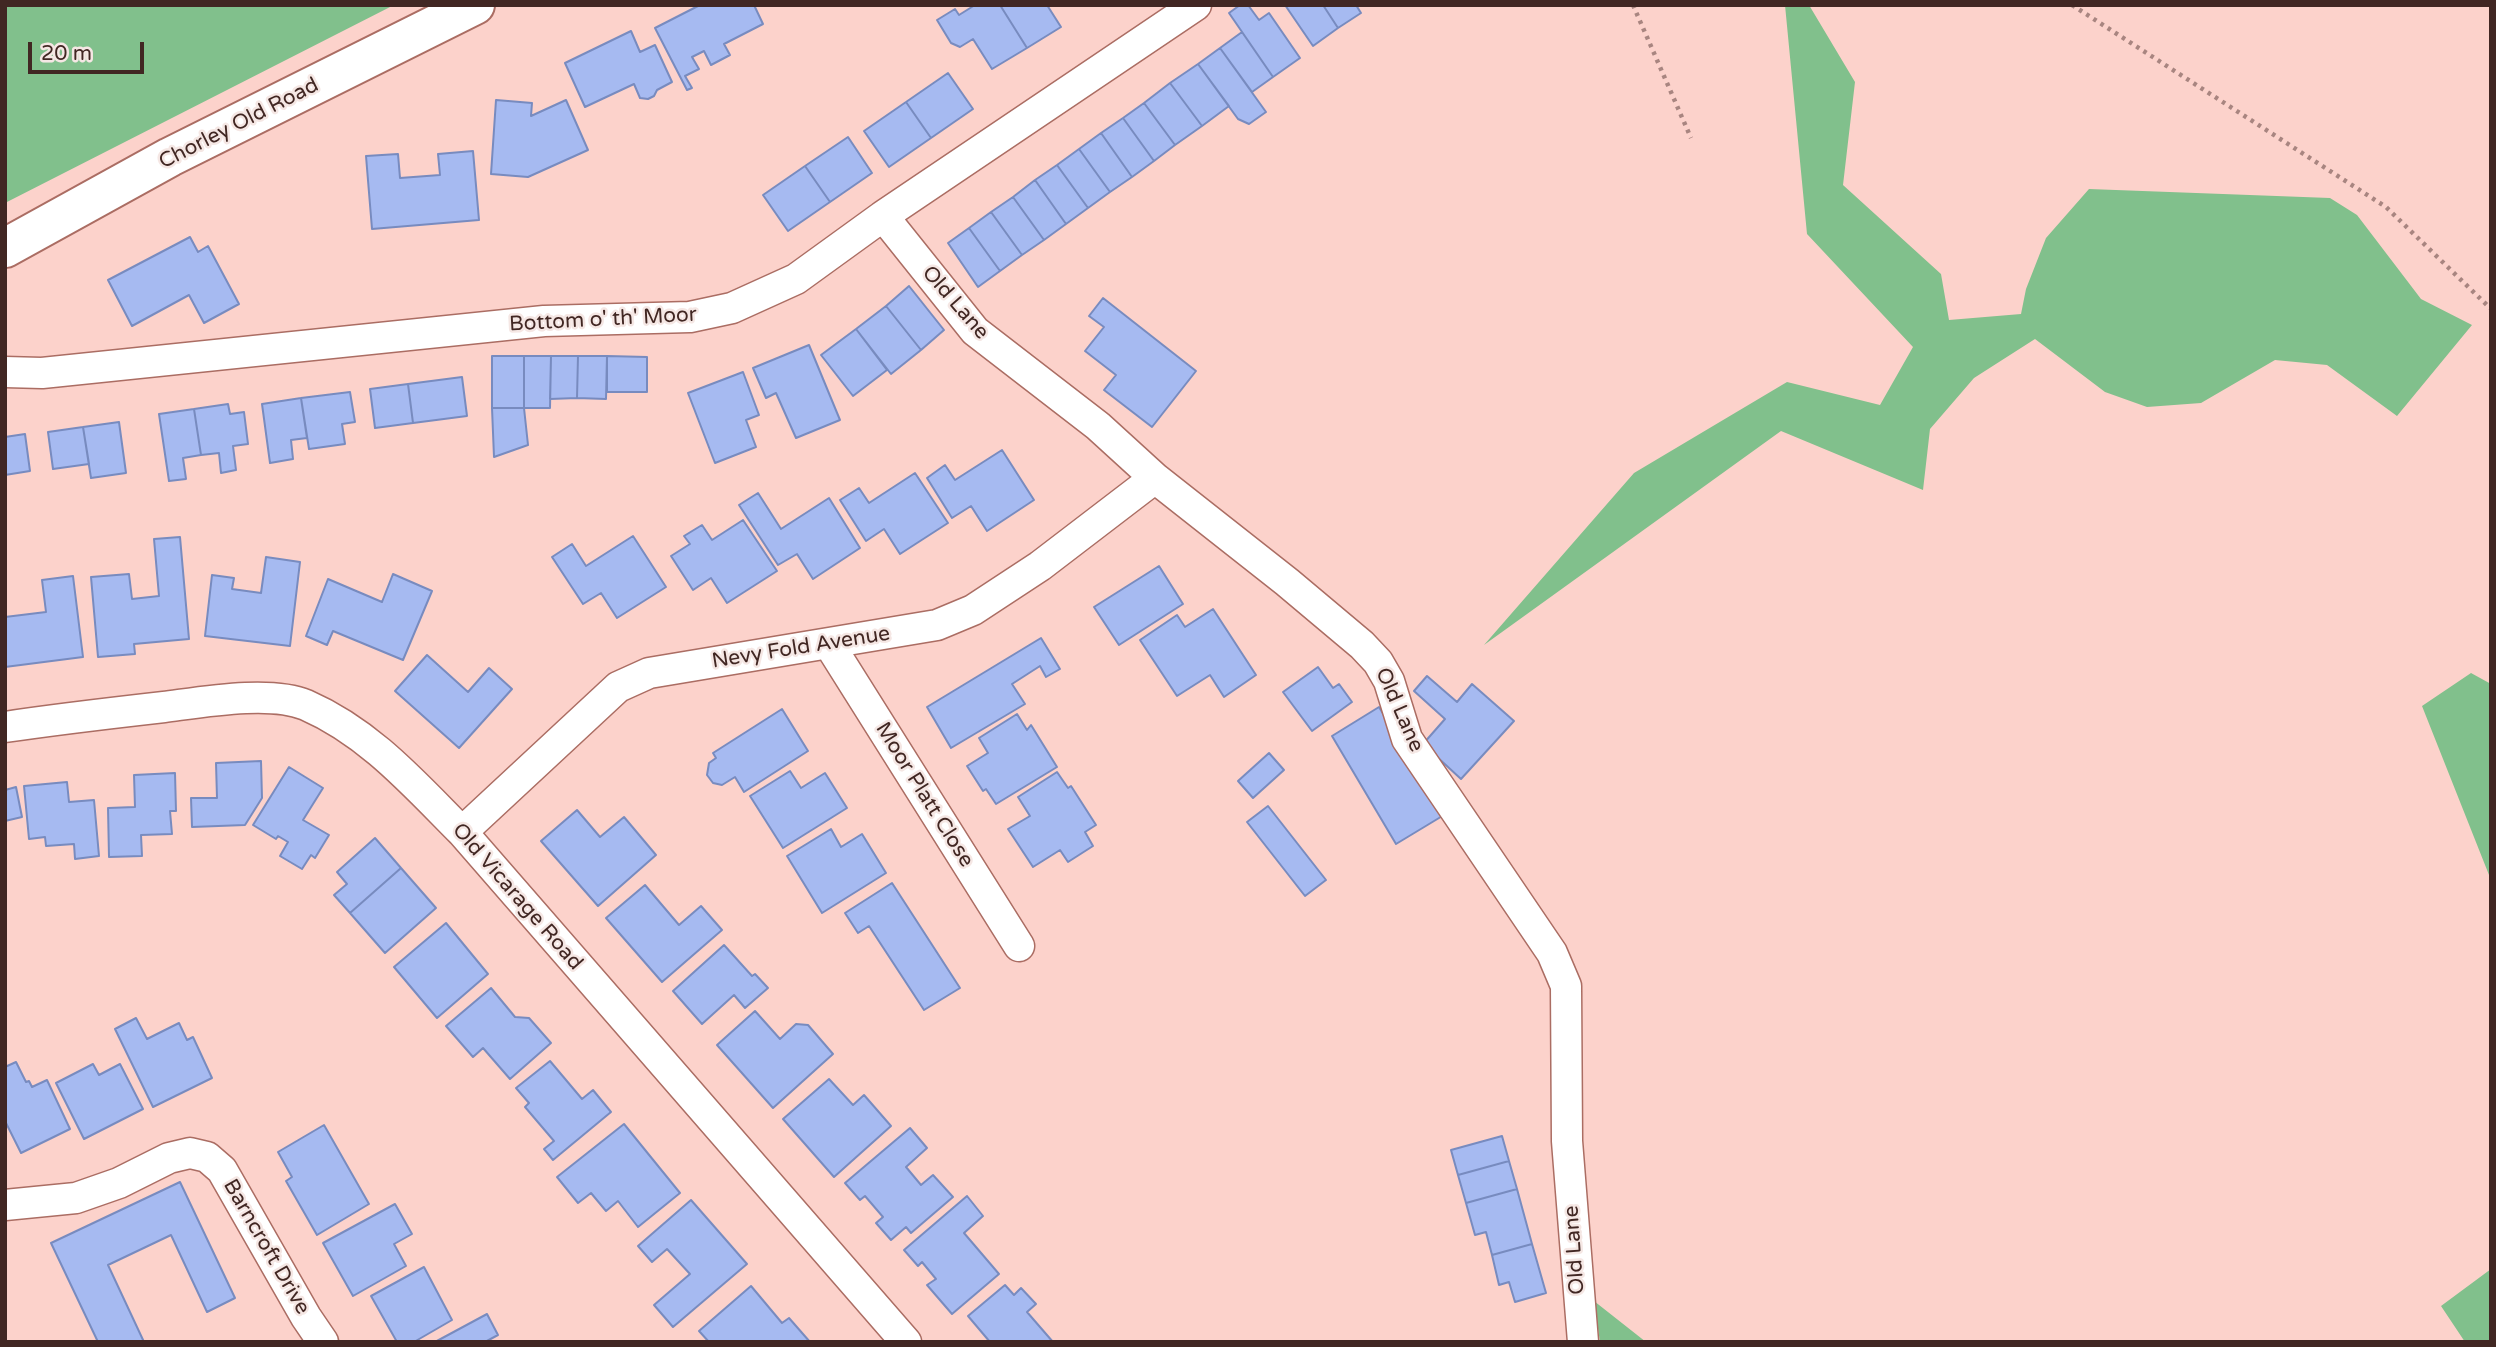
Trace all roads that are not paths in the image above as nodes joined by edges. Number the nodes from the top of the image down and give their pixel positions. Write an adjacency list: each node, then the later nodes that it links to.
1 (475, 5): 4 (main road, Chorley Old Road)
2 (1196, 5): 3 (street, Bottom o' th' Moor)
3 (883, 216): 5 (street, Bottom o' th' Moor); 6 (street, Old Lane)
4 (5, 248)
5 (5, 372)
6 (1155, 478): 7 (street, Nevy Fold Avenue); 14 (street, Old Lane)
7 (829, 644): 9 (street, Nevy Fold Avenue); 10 (street, Moor Platt Close)
8 (5, 727): 9 (street, Old Vicarage Road)
9 (462, 832): 13 (street, Old Vicarage Road)
10 (1019, 946)
11 (5, 1205): 12 (street, Barncroft Drive)
12 (323, 1342)
13 (906, 1342)
14 (1583, 1342)

